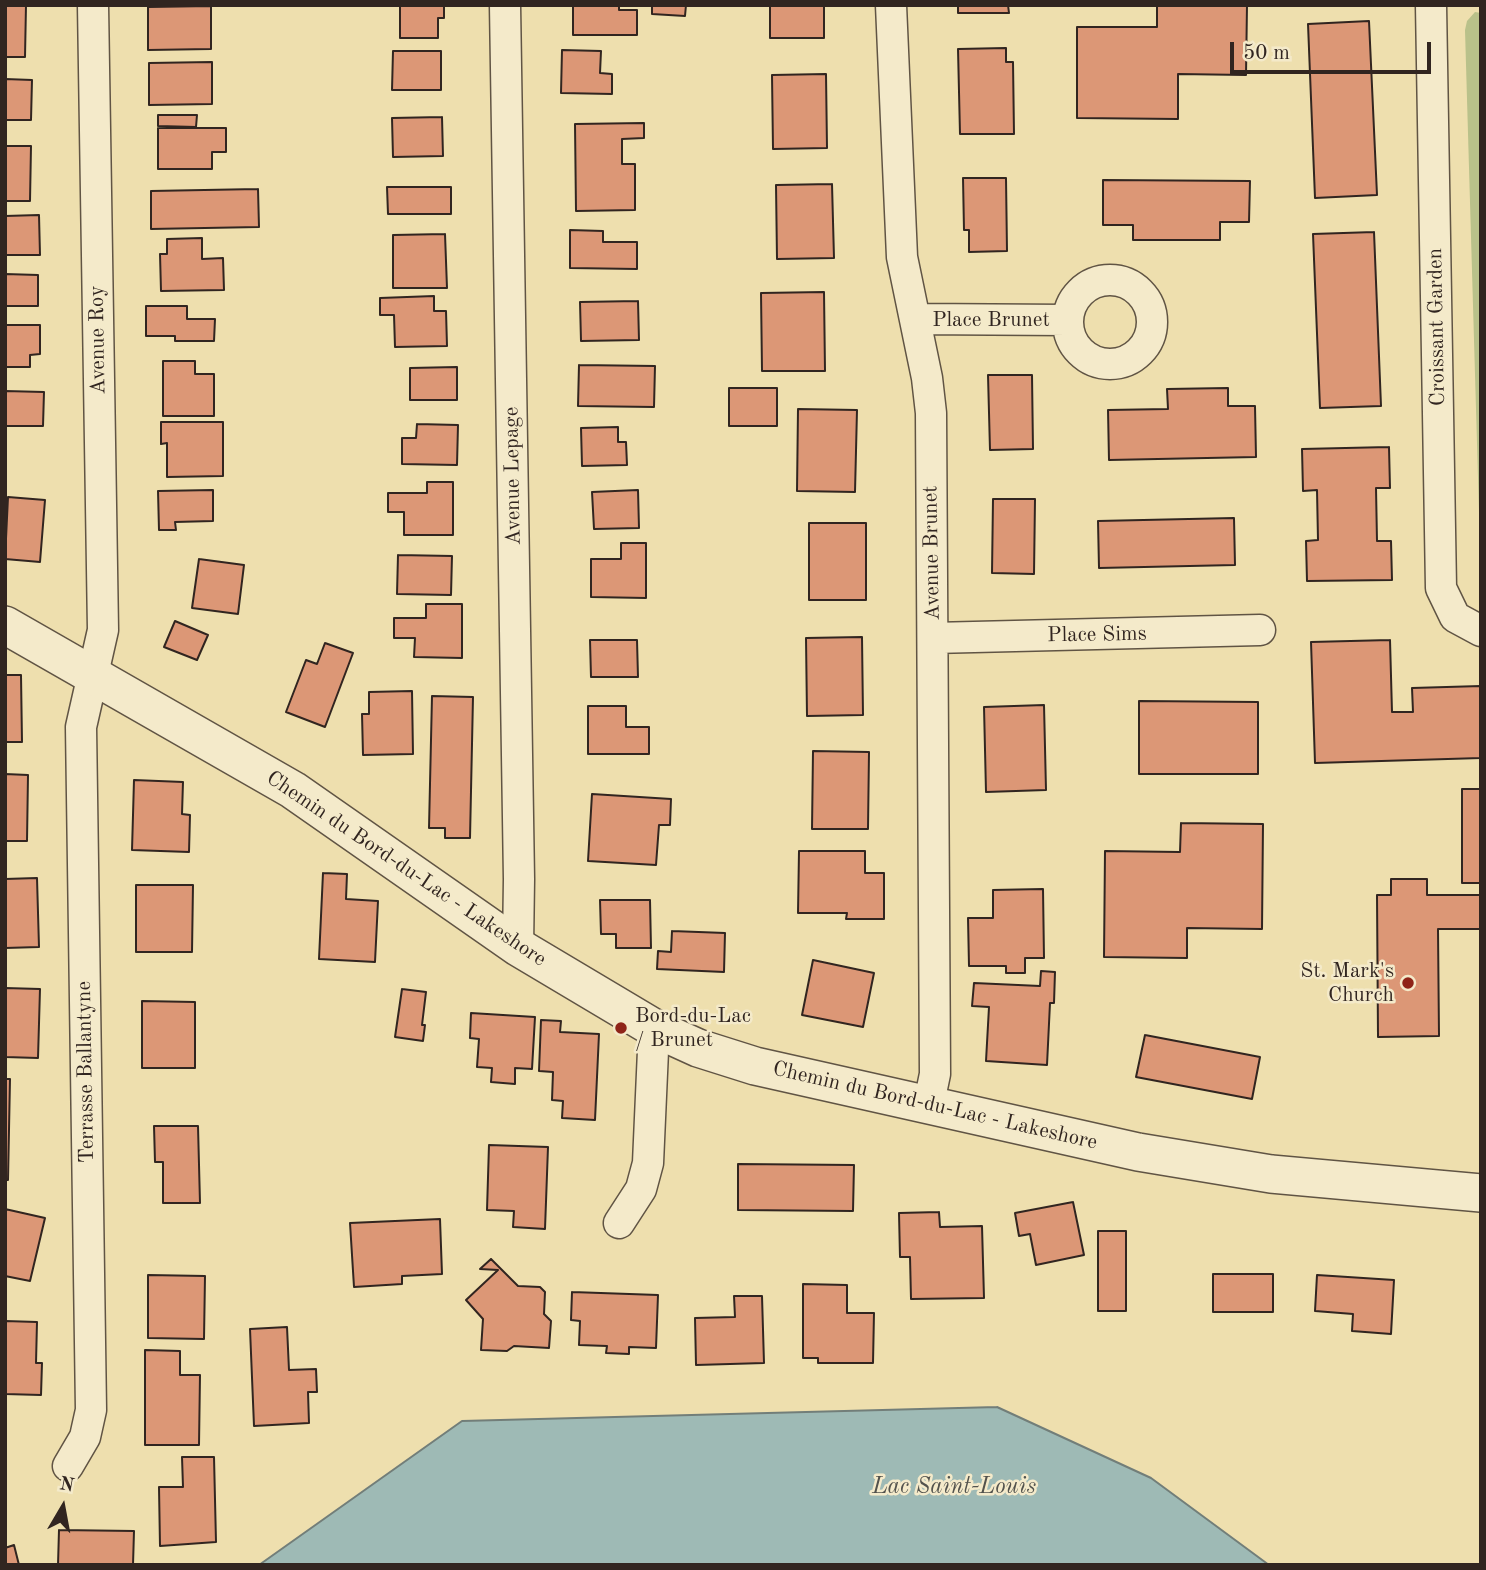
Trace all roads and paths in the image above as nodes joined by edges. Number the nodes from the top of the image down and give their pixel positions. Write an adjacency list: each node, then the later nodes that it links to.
1 (93, 5): 11 (street, Avenue Roy)
2 (505, 5): 12 (street, Avenue Lepage)
3 (891, 5): 5 (street, Avenue Brunet)
4 (1431, 5): 9 (street, Croissant Garden)
5 (916, 320): 6 (street, Place Brunet); 10 (street, Avenue Brunet)
6 (1067, 320)
7 (5, 625): 11 (street, Chemin du Bord-du-Lac - Lakeshore)
8 (1260, 630): 10 (street, Place Sims)
9 (1481, 631)
10 (933, 638): 14 (street, Avenue Brunet)
11 (93, 674): 12 (street, Chemin du Bord-du-Lac - Lakeshore); 17 (street, Terrasse Ballantyne)
12 (518, 947): 13 (street, Chemin du Bord-du-Lac - Lakeshore)
13 (653, 1028): 14 (street, Chemin du Bord-du-Lac - Lakeshore); 16 (street)
14 (929, 1103): 15 (street, Chemin du Bord-du-Lac - Lakeshore)
15 (1481, 1193)
16 (620, 1223)
17 (68, 1466)

